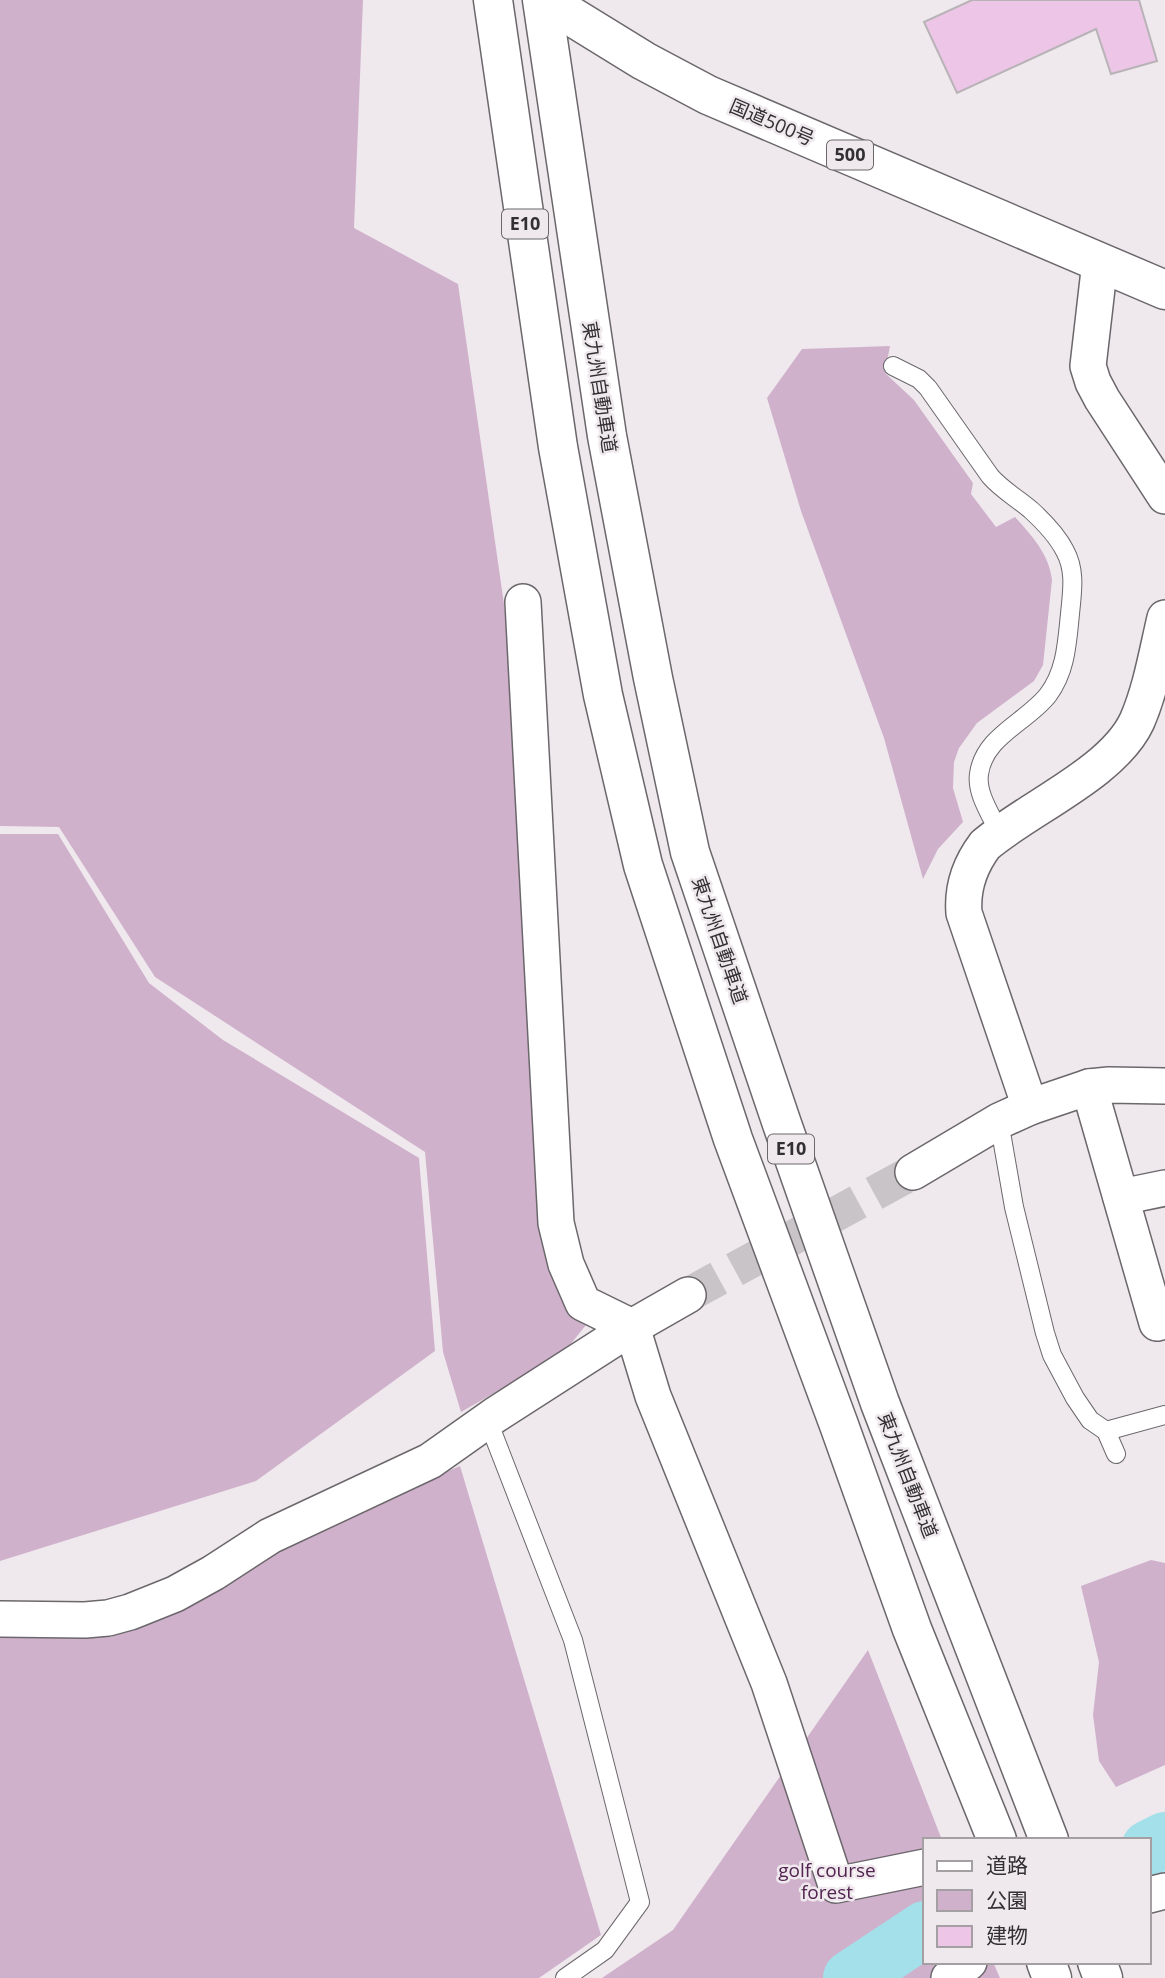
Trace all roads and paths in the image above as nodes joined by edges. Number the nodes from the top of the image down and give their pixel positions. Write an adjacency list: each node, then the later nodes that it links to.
1 (493, 0): 25 (highway, E10)
2 (543, 0): 3 (highway, 国道500号 / 500); 26 (highway, 東九州自動車道 / E10)
3 (1100, 262): 4 (highway, 国道500号 / 500); 6 (street)
4 (1165, 290)
5 (893, 366): 9 (lane)
6 (1165, 496)
7 (523, 601): 19 (street)
8 (1165, 618): 9 (street)
9 (1000, 834): 12 (street)
10 (1165, 1086): 11 (street)
11 (1089, 1087): 12 (street); 16 (street)
12 (1030, 1107): 13 (street)
13 (999, 1121): 14 (street); 22 (lane)
14 (913, 1172)
15 (1165, 1188): 16 (street)
16 (1121, 1198): 18 (street)
17 (688, 1295): 19 (street)
18 (1165, 1321)
19 (632, 1327): 21 (street); 27 (street)
20 (1165, 1415): 22 (lane)
21 (488, 1421): 24 (street); 29 (lane)
22 (1106, 1431): 23 (lane)
23 (1116, 1454)
24 (0, 1619)
25 (996, 1838)
26 (1048, 1838)
27 (923, 1867)
28 (966, 1964): 30 (street)
29 (565, 1978)
30 (949, 1978)

